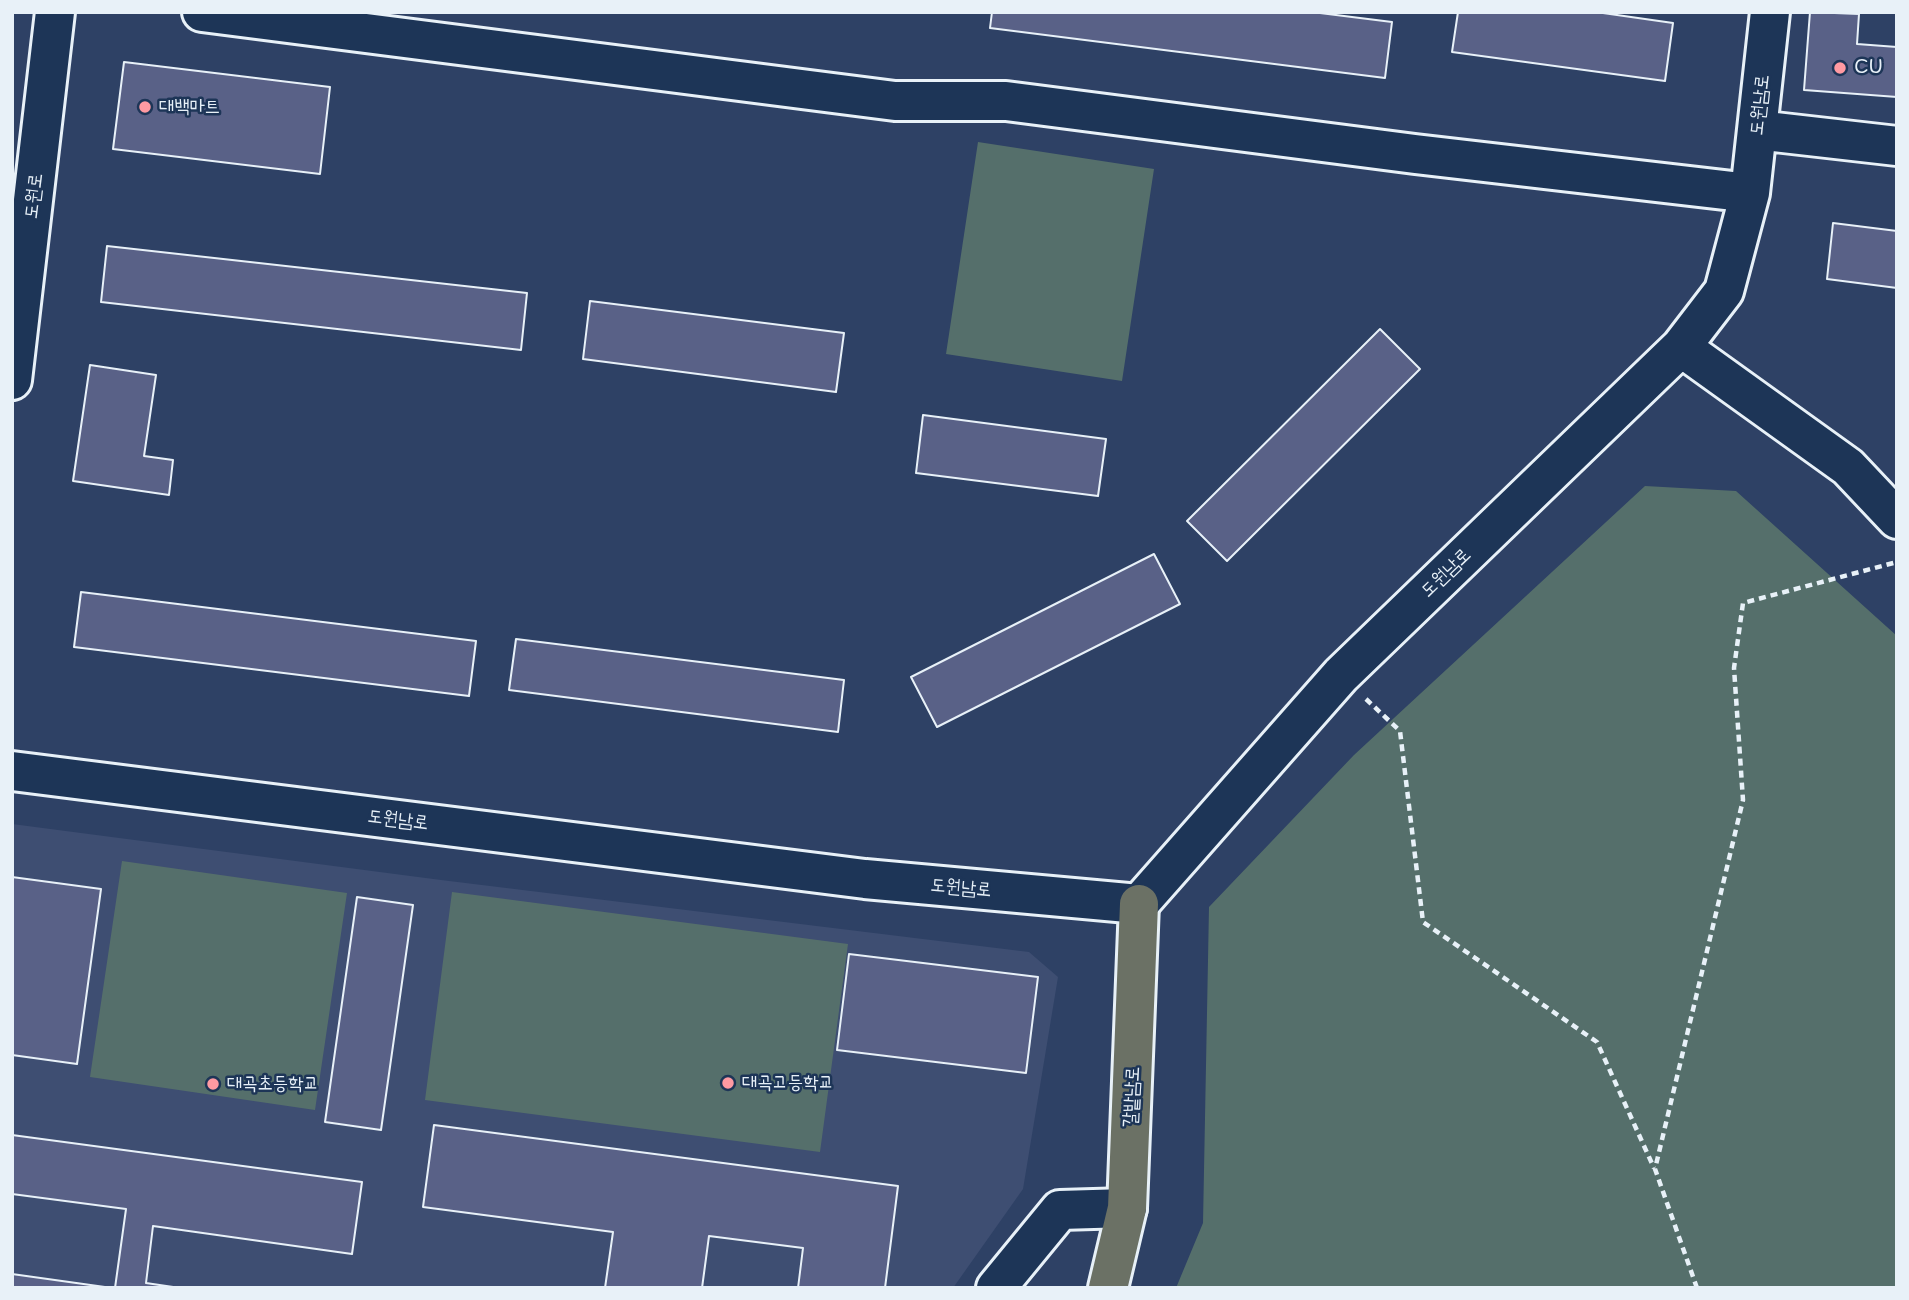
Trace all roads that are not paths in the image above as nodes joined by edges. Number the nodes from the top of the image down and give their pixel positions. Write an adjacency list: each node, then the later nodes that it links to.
1 (55, 12): 8 (street, 도원로)
2 (202, 12): 6 (street)
3 (1770, 12): 4 (street, 도원남로)
4 (1757, 130): 5 (street); 6 (street, 도원남로)
5 (1897, 146)
6 (1750, 193): 7 (street, 도원남로)
7 (1681, 347): 9 (street); 11 (street, 도원남로)
8 (12, 380)
9 (1897, 519)
10 (12, 771): 11 (street, 도원남로)
11 (1139, 904): 12 (main road, 갈밭남로)
12 (1127, 1208): 13 (street); 14 (main road, 갈밭남로)
13 (996, 1288)
14 (1108, 1288)

